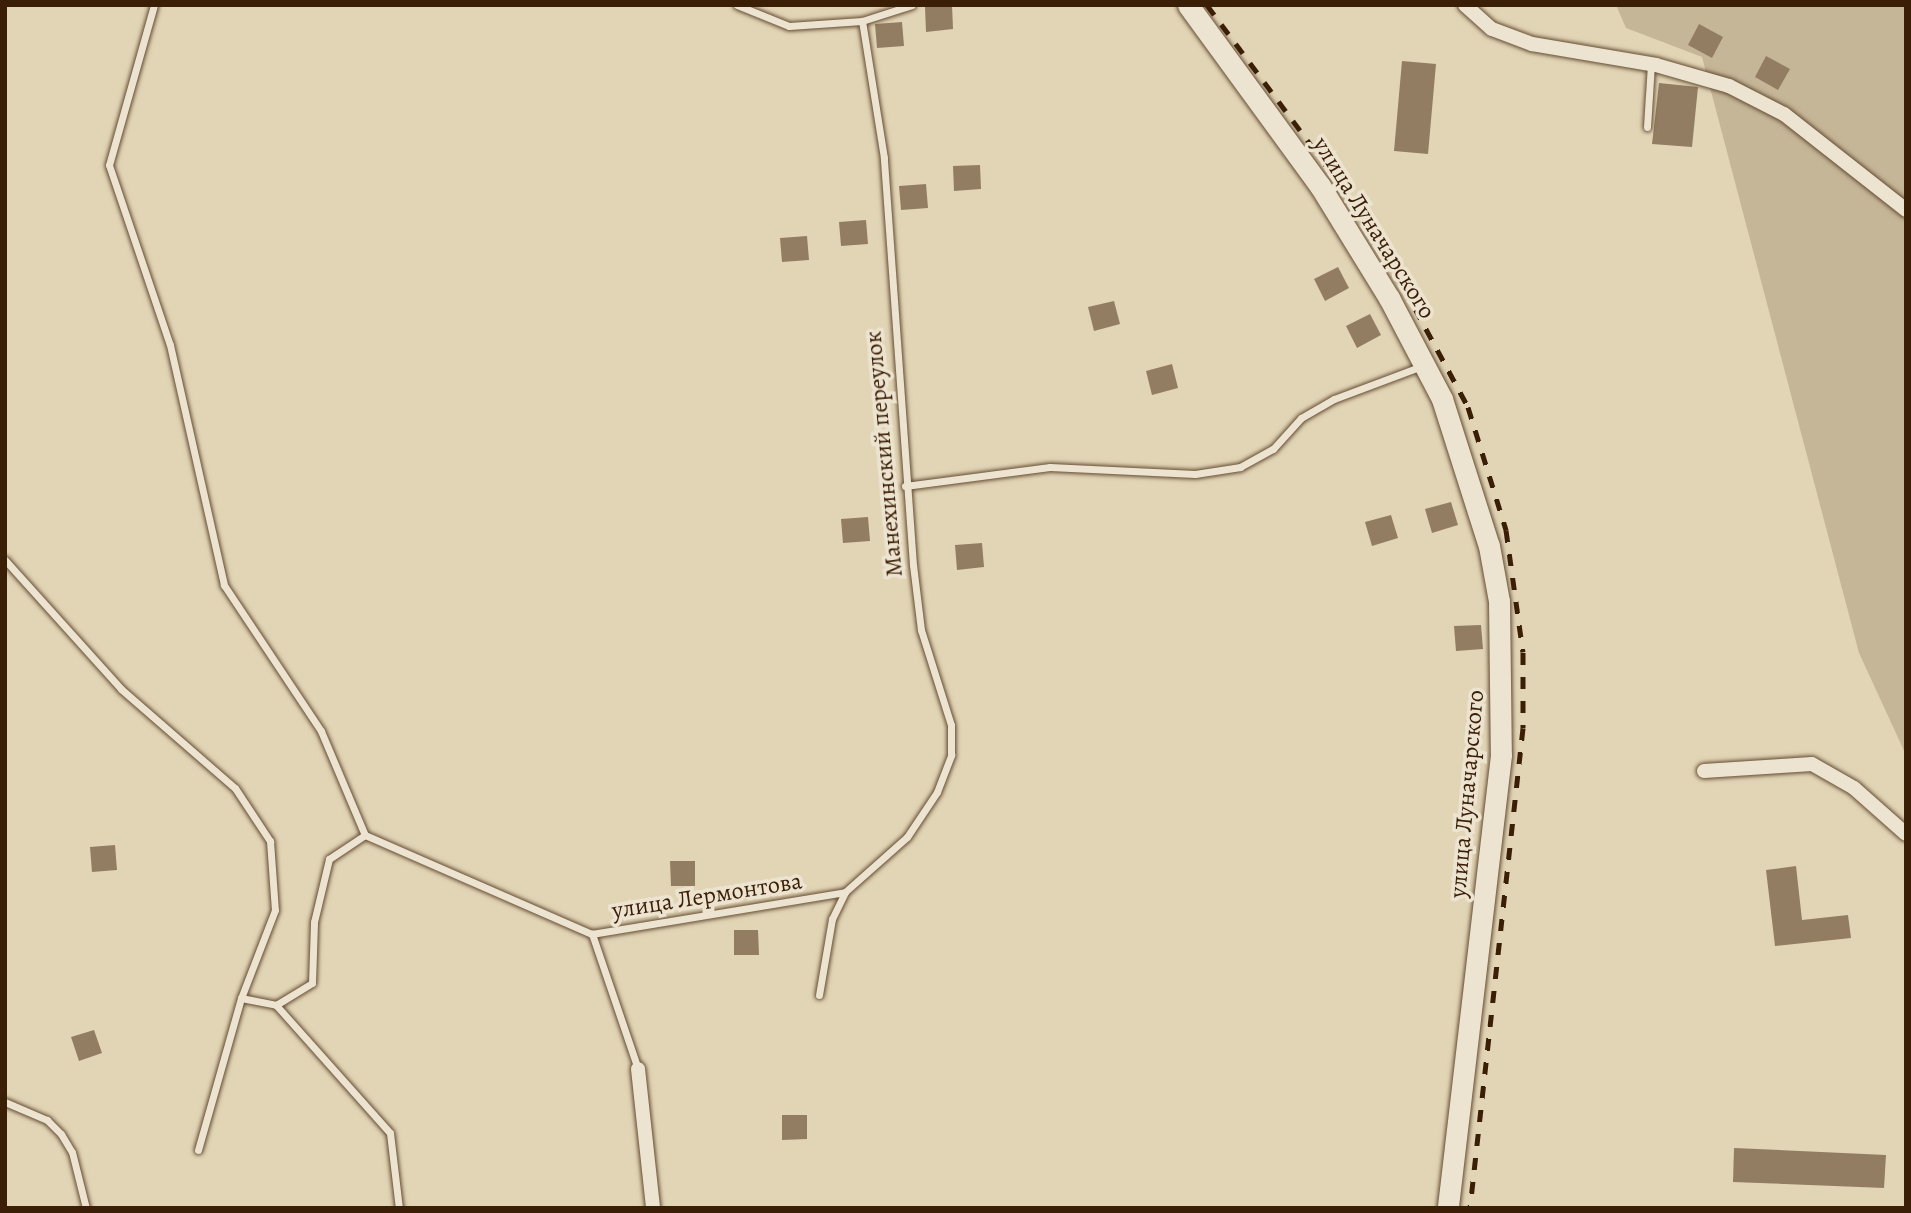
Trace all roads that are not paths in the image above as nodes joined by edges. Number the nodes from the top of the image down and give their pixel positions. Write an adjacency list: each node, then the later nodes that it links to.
1 (154, 5): 15 (lane)
2 (737, 5): 6 (lane)
3 (912, 5): 6 (lane)
4 (1188, 5): 10 (main road, улица Луначарского)
5 (1465, 5): 7 (street)
6 (862, 21): 11 (lane, Манехинский переулок)
7 (1651, 64): 8 (lane); 9 (street)
8 (1647, 127)
9 (1906, 210)
10 (1425, 365): 11 (lane); 27 (main road, улица Луначарского)
11 (905, 486): 16 (lane, Манехинский переулок)
12 (5, 560): 19 (lane)
13 (1704, 771): 14 (street)
14 (1906, 834)
15 (365, 835): 17 (lane); 20 (lane)
16 (845, 892): 17 (lane, улица Лермонтова); 18 (lane)
17 (592, 934): 21 (lane, улица Лермонтова)
18 (819, 995)
19 (241, 998): 20 (lane); 23 (lane)
20 (276, 1004): 25 (lane)
21 (638, 1069): 26 (street)
22 (5, 1101): 24 (lane)
23 (198, 1150)
24 (86, 1208)
25 (399, 1208)
26 (653, 1208)
27 (1448, 1208)

